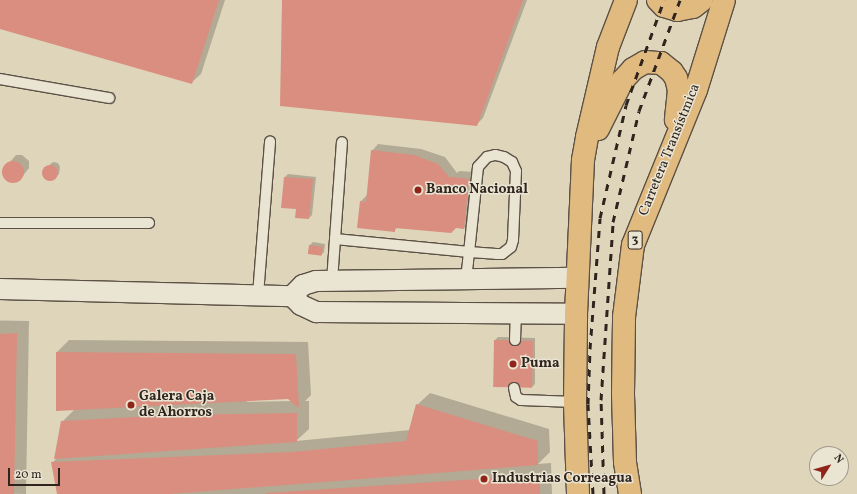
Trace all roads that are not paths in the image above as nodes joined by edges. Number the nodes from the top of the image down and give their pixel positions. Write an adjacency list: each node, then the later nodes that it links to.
1 (626, 0): 10 (main road)
2 (658, 0): 3 (main road)
3 (702, 0)
4 (724, 0): 9 (main road, Carretera Transístmica / 3)
5 (0, 79): 6 (lane)
6 (109, 98)
7 (270, 141): 19 (lane)
8 (342, 142): 13 (lane)
9 (672, 145): 10 (main road); 28 (main road, Carretera Transístmica / 3)
10 (583, 160): 15 (main road)
11 (0, 223): 12 (lane)
12 (149, 223)
13 (334, 239): 14 (lane); 17 (lane)
14 (469, 252): 14 (lane); 16 (lane)
15 (577, 278): 16 (street); 22 (main road)
16 (466, 279): 17 (street)
17 (332, 281): 20 (street)
18 (0, 289): 19 (street)
19 (258, 295): 20 (street)
20 (292, 296): 21 (street)
21 (516, 314): 22 (street); 23 (lane)
22 (576, 314): 25 (main road); 27 (main road)
23 (515, 340)
24 (514, 388): 25 (lane)
25 (574, 402): 26 (main road)
26 (578, 494)
27 (587, 494)
28 (628, 494)

